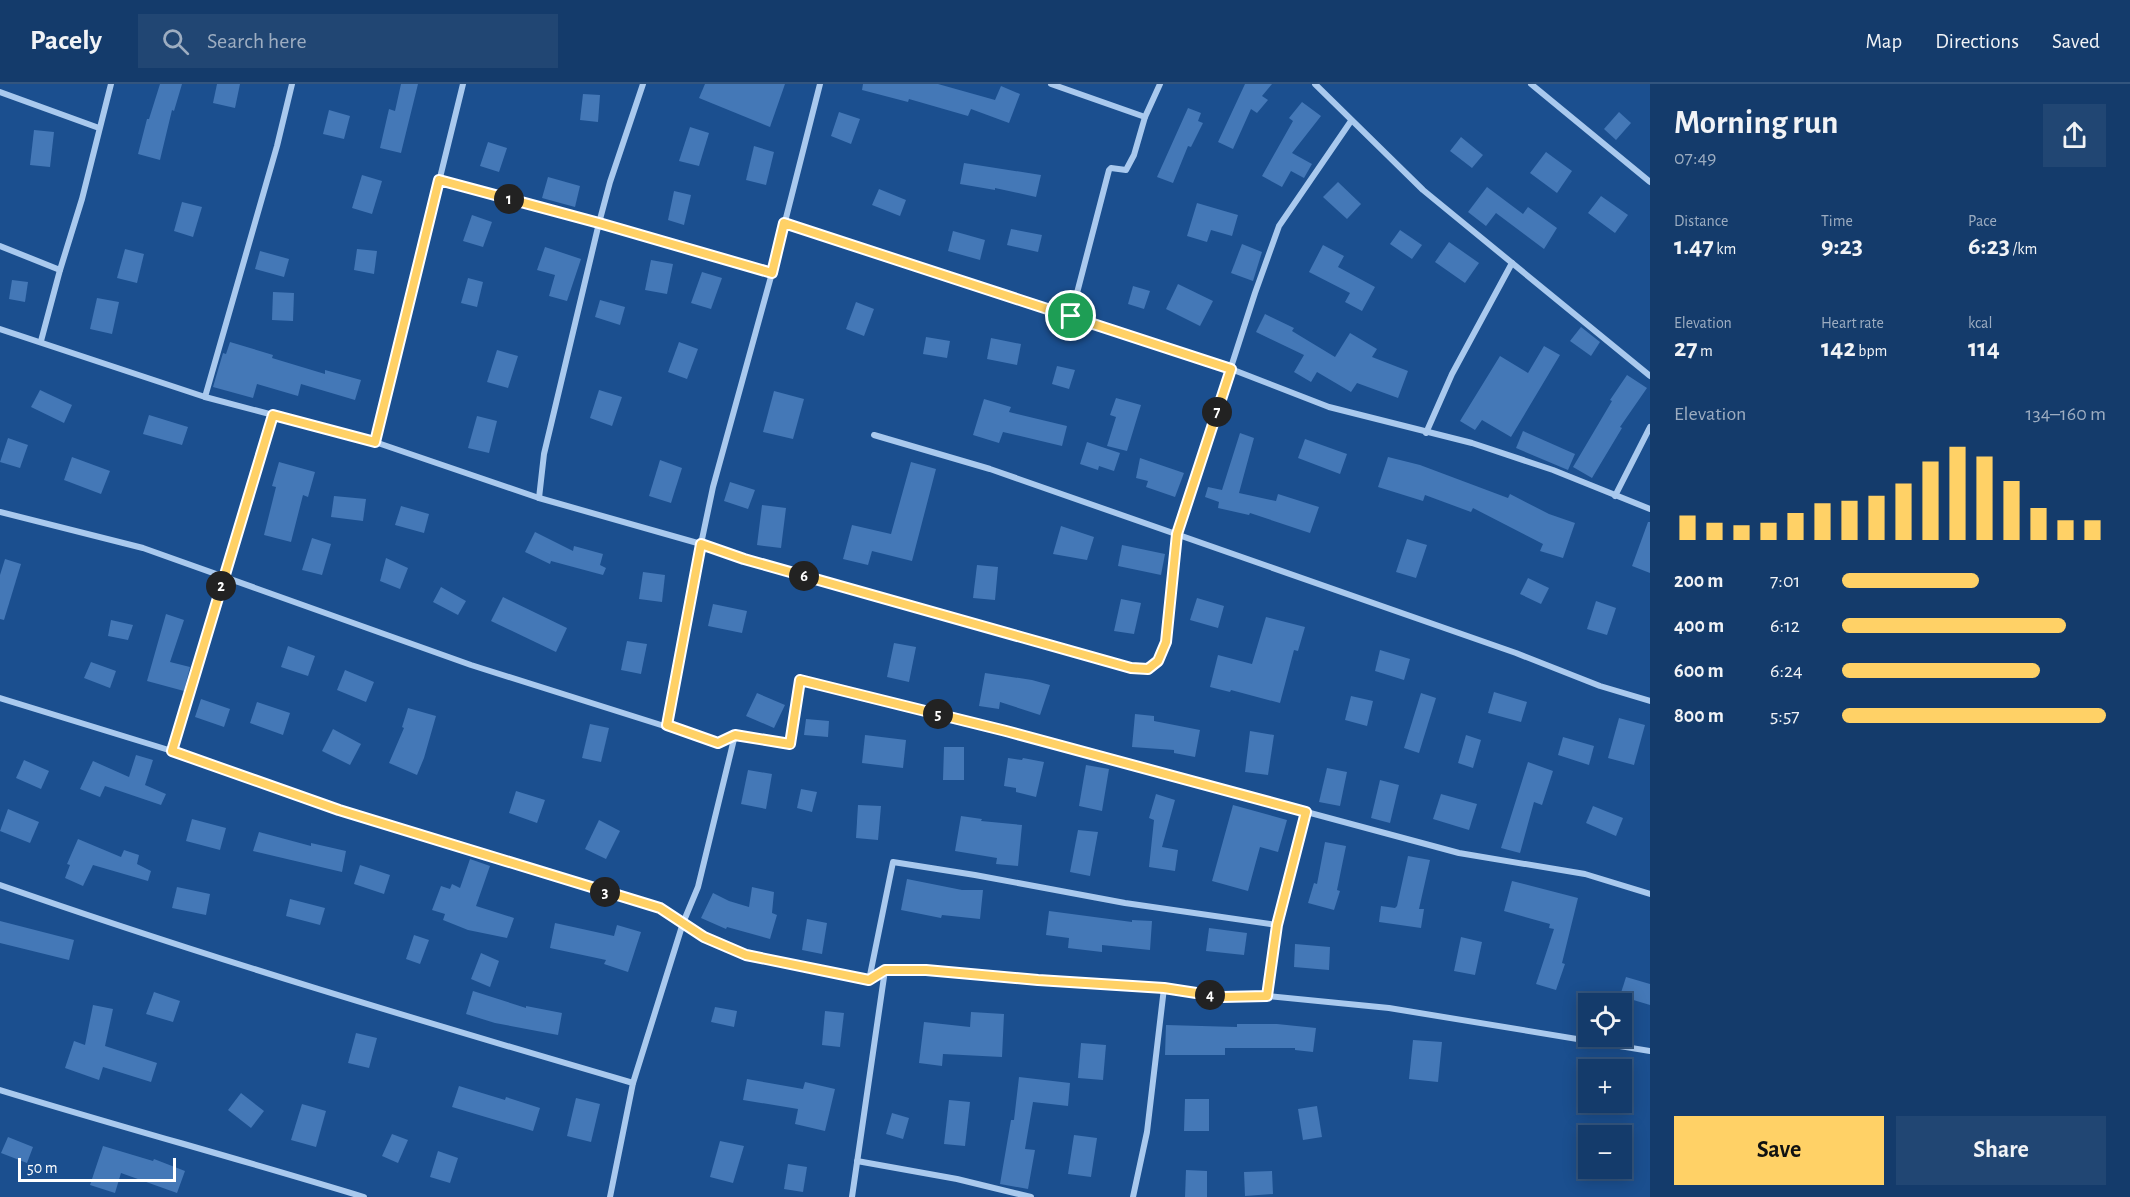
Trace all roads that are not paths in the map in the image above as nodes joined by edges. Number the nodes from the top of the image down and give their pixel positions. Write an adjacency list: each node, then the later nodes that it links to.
1 (111, 84): 13 (street)
2 (292, 84): 27 (street)
3 (463, 84): 14 (street)
4 (643, 84): 16 (street)
5 (820, 84): 17 (street)
6 (1051, 84): 11 (street)
7 (1160, 84): 11 (street)
8 (1315, 84): 12 (street)
9 (1531, 84): 15 (street)
10 (0, 92): 13 (street)
11 (1145, 117): 22 (street)
12 (1351, 121): 19 (street); 25 (street)
13 (99, 128): 20 (street)
14 (439, 180): 16 (street); 32 (street)
15 (1650, 182)
16 (599, 223): 21 (street); 34 (street)
17 (784, 223): 21 (street); 22 (street)
18 (0, 246): 20 (street)
19 (1512, 263): 26 (street); 30 (street)
20 (60, 270): 24 (street)
21 (772, 273): 38 (street)
22 (1071, 316): 25 (street)
23 (0, 329): 24 (street)
24 (41, 341): 27 (street)
25 (1231, 369): 30 (street); 37 (street)
26 (1650, 376)
27 (205, 397): 28 (street)
28 (273, 415): 32 (street); 39 (street)
29 (1650, 427): 33 (street)
30 (1426, 433): 33 (street)
31 (874, 435): 37 (street)
32 (375, 442): 34 (street)
33 (1615, 496): 35 (street)
34 (539, 498): 38 (street)
35 (1650, 509)
36 (0, 512): 39 (street)
37 (1177, 534): 38 (street); 41 (street)
38 (701, 544): 42 (street)
39 (223, 578): 42 (street); 44 (street)
40 (0, 698): 44 (street)
41 (1650, 701)
42 (667, 725): 43 (street)
43 (735, 735): 45 (street); 48 (street)
44 (172, 751): 48 (street)
45 (1306, 812): 47 (street); 49 (street)
46 (0, 885): 55 (street)
47 (1650, 894)
48 (683, 924): 51 (street); 55 (street)
49 (1277, 925): 51 (street); 53 (street)
50 (885, 970): 51 (street); 52 (street); 57 (street)
51 (869, 980)
52 (1164, 988): 53 (street); 62 (street)
53 (1267, 996): 54 (street)
54 (1650, 1051)
55 (633, 1083): 59 (street)
56 (0, 1089): 58 (street)
57 (857, 1161): 60 (street); 61 (street)
58 (364, 1197)
59 (610, 1197)
60 (852, 1197)
61 (1031, 1197)
62 (1133, 1197)

